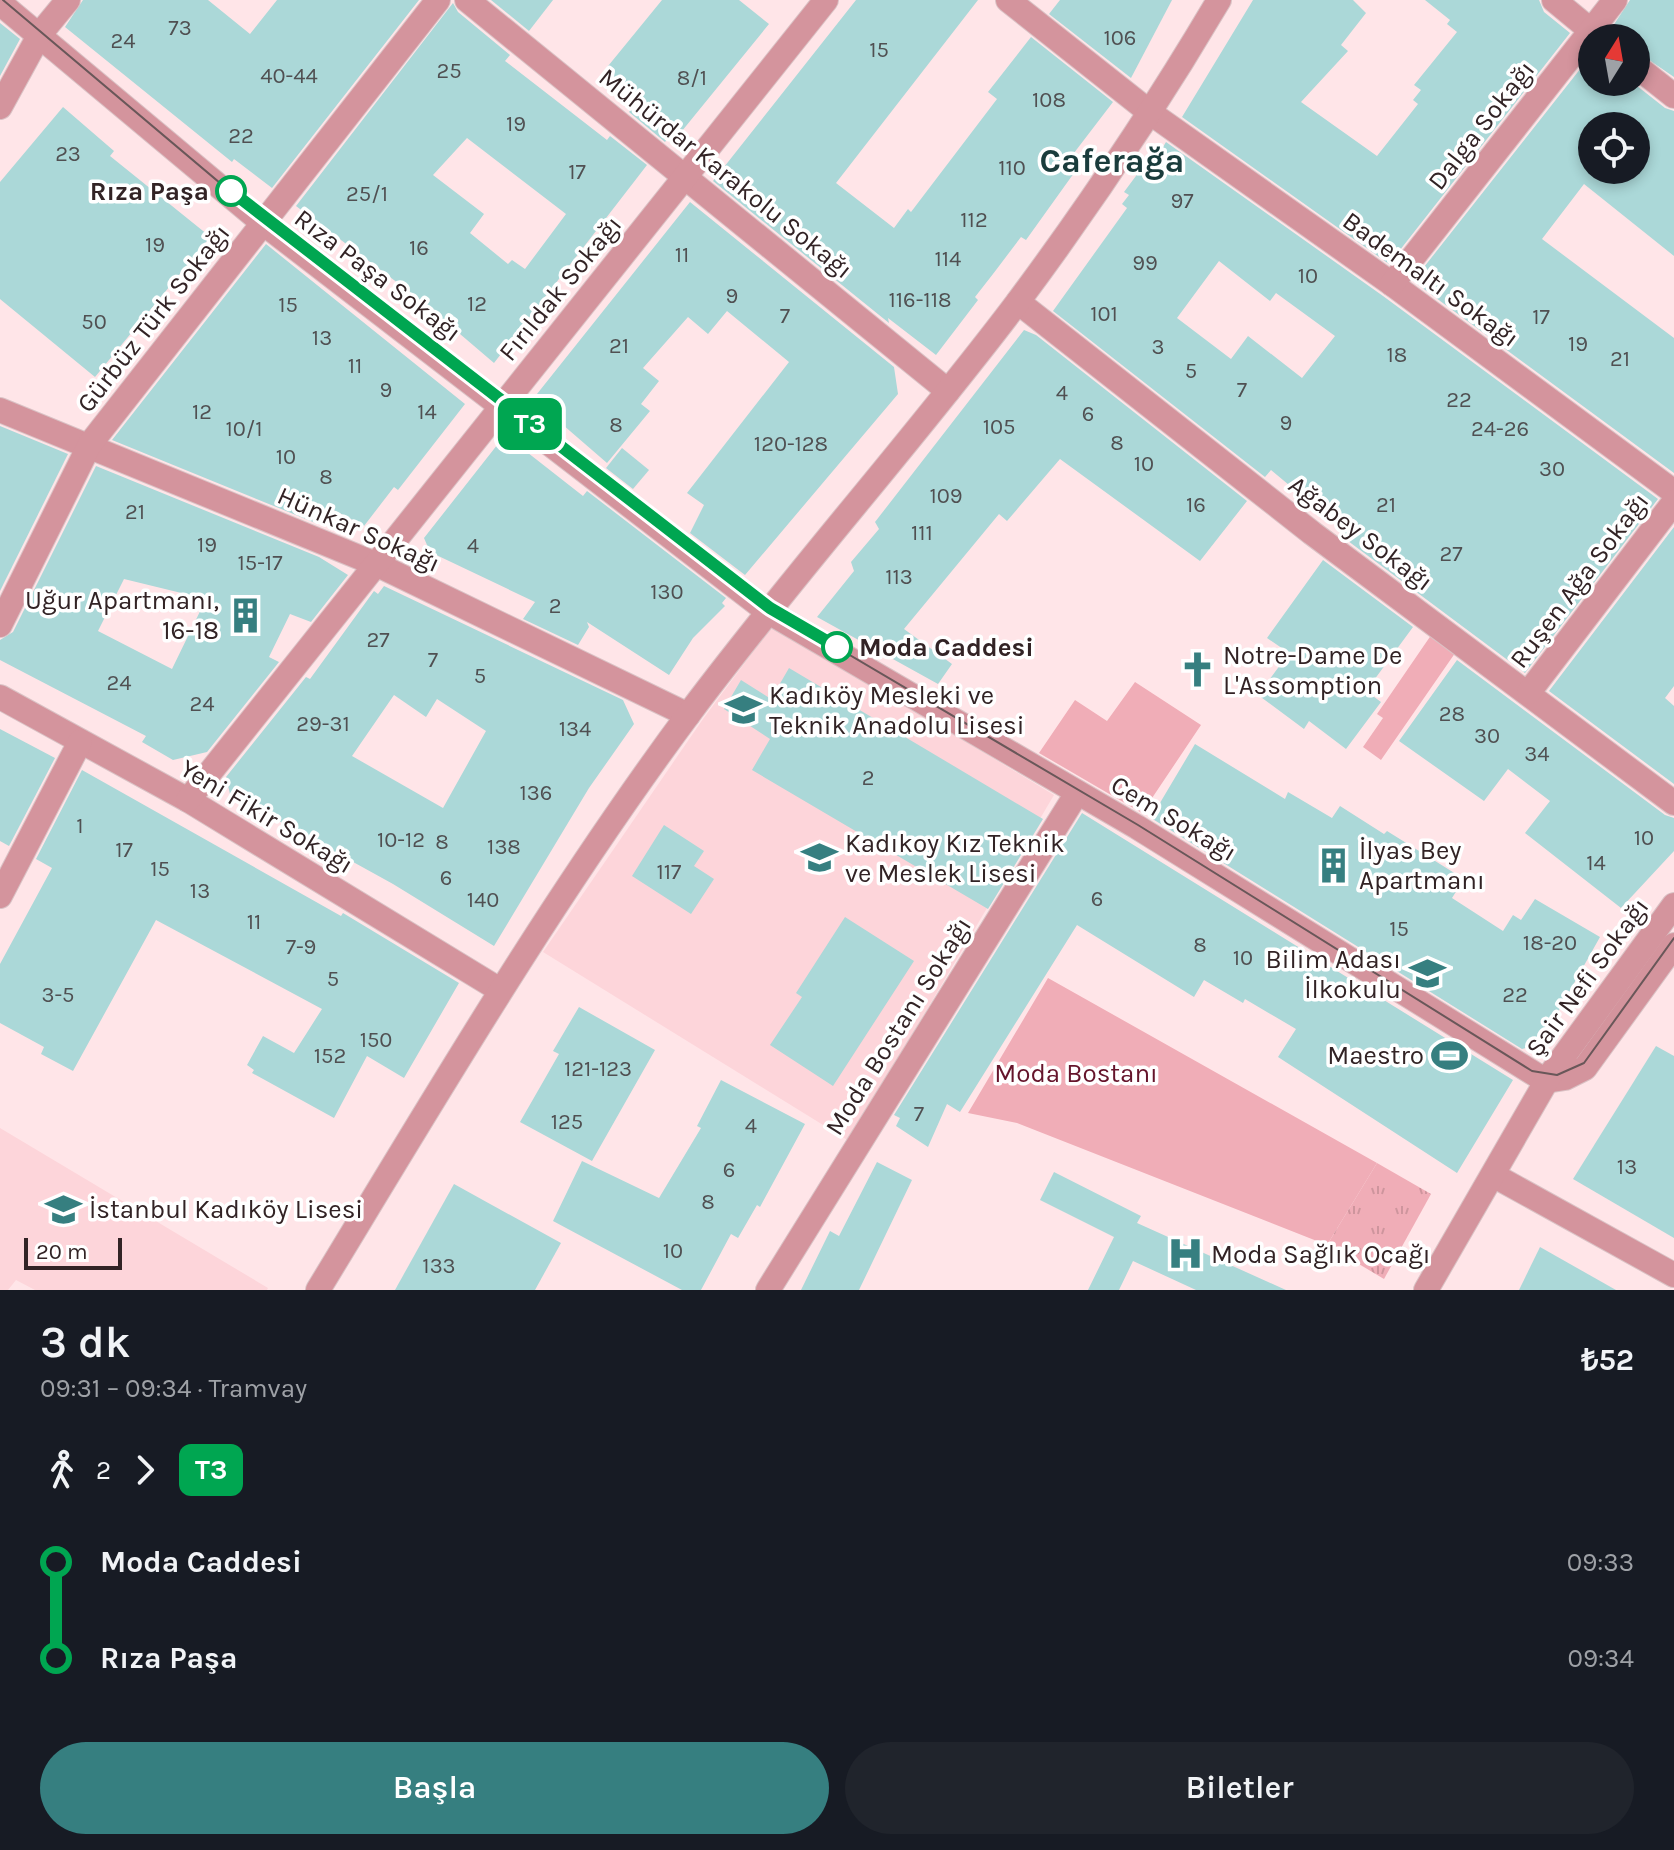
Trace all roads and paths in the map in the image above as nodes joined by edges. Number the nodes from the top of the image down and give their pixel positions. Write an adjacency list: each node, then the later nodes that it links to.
1 (68, 0): 12 (street)
2 (438, 0): 19 (street, Gürbüz Türk Sokağı)
3 (467, 0): 18 (street, Mühürdar Karakolu Sokağı)
4 (826, 0): 18 (street, Fırıldak Sokağı)
5 (1008, 0): 17 (street, Bademaltı Sokağı)
6 (1219, 0): 17 (street)
7 (1554, 0): 10 (street)
8 (1615, 0): 11 (street, Dalga Sokağı)
9 (0, 3): 12 (street, Rıza Paşa Sokağı)
10 (1584, 24)
11 (1602, 24)
12 (40, 34): 16 (street); 19 (street, Rıza Paşa Sokağı)
13 (1578, 56): 20 (street, Dalga Sokağı)
14 (1650, 77): 15 (street)
15 (1674, 96)
16 (0, 107)
17 (1152, 114): 20 (street, Bademaltı Sokağı); 21 (street)
18 (687, 177): 22 (street, Mühürdar Karakolu Sokağı); 23 (street, Fırıldak Sokağı)
19 (263, 223): 23 (street, Rıza Paşa Sokağı); 25 (street, Gürbüz Türk Sokağı)
20 (1392, 284): 26 (street, Bademaltı Sokağı)
21 (1018, 302): 22 (street); 31 (street, Ağabey Sokağı)
22 (948, 391): 29 (street)
23 (502, 404): 28 (street, Fırıldak Sokağı); 29 (street, Rıza Paşa Sokağı)
24 (0, 410): 25 (street, Hünkar Sokağı)
25 (90, 444): 28 (street, Hünkar Sokağı); 30 (street, Gürbüz Türk Sokağı)
26 (1674, 492)
27 (1674, 502): 31 (street, Ruşen Ağa Sokağı)
28 (378, 565): 33 (street, Hünkar Sokağı); 36 (street, Fırıldak Sokağı)
29 (767, 611): 33 (street); 35 (street, Cem Sokağı)
30 (0, 625)
31 (1529, 692): 37 (street, Ağabey Sokağı)
32 (0, 697): 34 (street, Yeni Fikir Sokağı)
33 (688, 715): 41 (street)
34 (80, 742): 36 (street, Yeni Fikir Sokağı); 38 (street)
35 (1077, 793): 42 (street, Cem Sokağı); 46 (street, Moda Bostanı Sokağı)
36 (188, 800): 41 (street, Yeni Fikir Sokağı)
37 (1674, 803)
38 (0, 896)
39 (1674, 905): 42 (street, Şair Nefi Sokağı)
40 (1674, 945): 42 (street, Şair Nefi Sokağı)
41 (500, 990): 45 (street)
42 (1546, 1081): 43 (street, Şair Nefi Sokağı)
43 (1493, 1175): 44 (street); 47 (street, Şair Nefi Sokağı)
44 (1674, 1275)
45 (318, 1290)
46 (768, 1290)
47 (1426, 1290)

